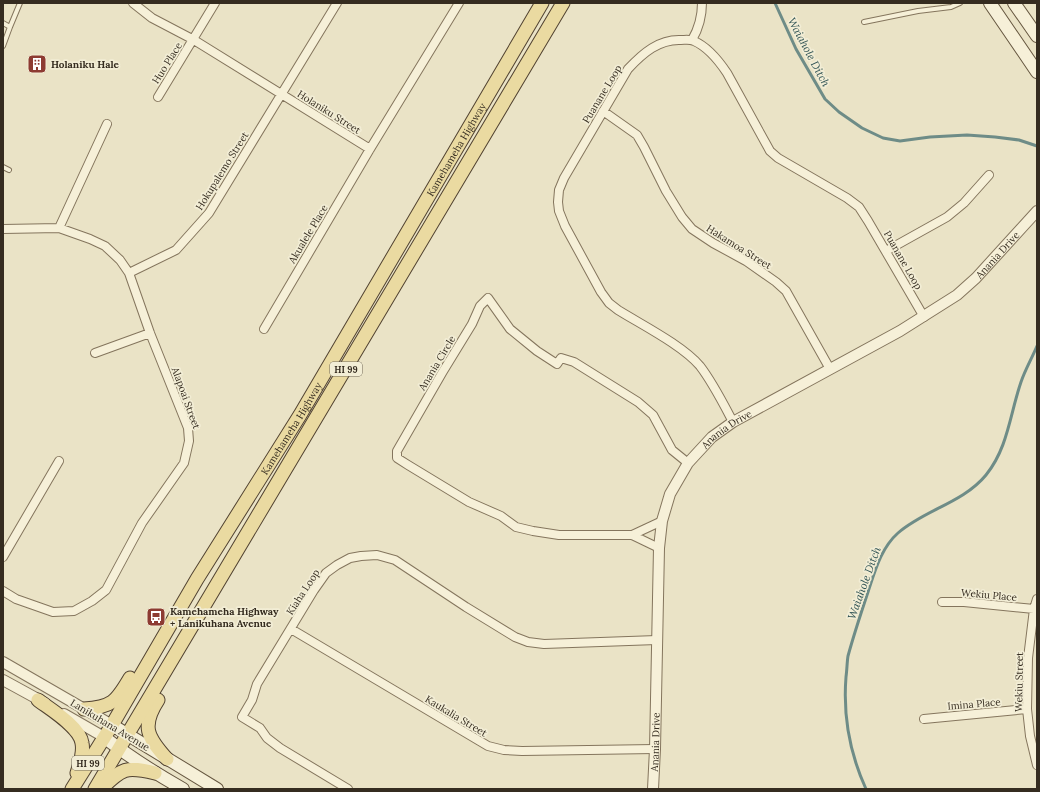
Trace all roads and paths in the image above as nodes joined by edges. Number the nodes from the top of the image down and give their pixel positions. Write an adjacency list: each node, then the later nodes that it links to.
1 (20, 3): 14 (lane)
2 (133, 3): 16 (street, Holaniku Street)
3 (215, 3): 16 (street, Huo Place)
4 (337, 3): 20 (street, Hokupalemo Street)
5 (459, 3): 24 (street)
6 (542, 3): 46 (main road, Kamehameha Highway / HI 99)
7 (563, 3): 44 (main road, Kamehameha Highway / HI 99)
8 (702, 3): 17 (street)
9 (960, 3): 12 (lane)
10 (990, 3): 19 (main road)
11 (1014, 3): 15 (main road)
12 (864, 22)
13 (3, 23): 14 (lane)
14 (10, 27): 18 (lane)
15 (1037, 36)
16 (194, 40): 20 (street, Holaniku Street); 21 (street, Huo Place)
17 (692, 40): 22 (street, Puanane Loop); 31 (street, Puanane Loop)
18 (3, 46)
19 (1037, 72)
20 (282, 95): 24 (street, Holaniku Street); 32 (street, Hokupalemo Street)
21 (158, 97)
22 (603, 111): 37 (street, Hakamoa Street); 38 (street, Puanane Loop)
23 (106, 124): 29 (street)
24 (370, 149): 34 (street, Akualele Place)
25 (3, 167): 26 (lane)
26 (9, 170)
27 (989, 175): 31 (street)
28 (1037, 211): 33 (street, Anania Drive)
29 (59, 228): 30 (street, Alapoai Street); 32 (street, Alapoai Street)
30 (3, 229)
31 (886, 251): 33 (street, Puanane Loop)
32 (129, 273): 35 (street, Alapoai Street)
33 (924, 317): 37 (street, Anania Drive)
34 (264, 329)
35 (150, 333): 36 (street); 47 (street, Alapoai Street)
36 (95, 353)
37 (830, 369): 38 (street, Anania Drive)
38 (733, 422): 40 (street, Anania Drive)
39 (59, 461): 45 (street)
40 (688, 463): 41 (street, Anania Drive); 42 (street, Anania Circle)
41 (662, 521): 42 (street, Anania Circle); 43 (street, Anania Drive)
42 (632, 535): 43 (street, Anania Circle)
43 (659, 548): 52 (street, Anania Drive)
44 (235, 555): 60 (main road, Kamehameha Highway / HI 99); 64 (main road)
45 (3, 557)
46 (197, 579): 56 (main road); 59 (main road, Kamehameha Highway / HI 99)
47 (3, 591)
48 (1037, 599): 50 (street, Wekiu Street)
49 (942, 602): 50 (street, Wekiu Place)
50 (1034, 609): 57 (street, Wekiu Street)
51 (291, 629): 52 (street, Kiaha Loop); 63 (street, Kaukalia Street); 72 (street, Kiaha Loop)
52 (657, 640): 63 (street, Anania Drive)
53 (3, 662): 56 (street, Lanikuhana Avenue)
54 (3, 680): 55 (street, Lanikuhana Avenue)
55 (38, 700): 61 (street, Lanikuhana Avenue); 67 (main road)
56 (84, 709): 59 (street, Lanikuhana Avenue)
57 (1027, 709): 58 (street, Imina Place); 65 (street, Wekiu Street)
58 (924, 719)
59 (112, 725): 60 (main road, Lanikuhana Avenue); 61 (main road, Kamehameha Highway / HI 99)
60 (127, 735): 62 (main road, Kamehameha Highway / HI 99); 64 (main road, Lanikuhana Avenue)
61 (104, 737): 62 (main road, Lanikuhana Avenue); 67 (main road, Kamehameha Highway / HI 99)
62 (119, 749): 66 (main road, Lanikuhana Avenue); 68 (main road, Kamehameha Highway / HI 99)
63 (655, 749): 73 (street, Anania Drive)
64 (167, 759): 71 (main road, Lanikuhana Avenue)
65 (1037, 765)
66 (155, 773): 69 (main road); 70 (main road, Lanikuhana Avenue)
67 (73, 787)
68 (95, 789)
69 (101, 789)
70 (182, 789)
71 (217, 789)
72 (348, 789)
73 (653, 789)

